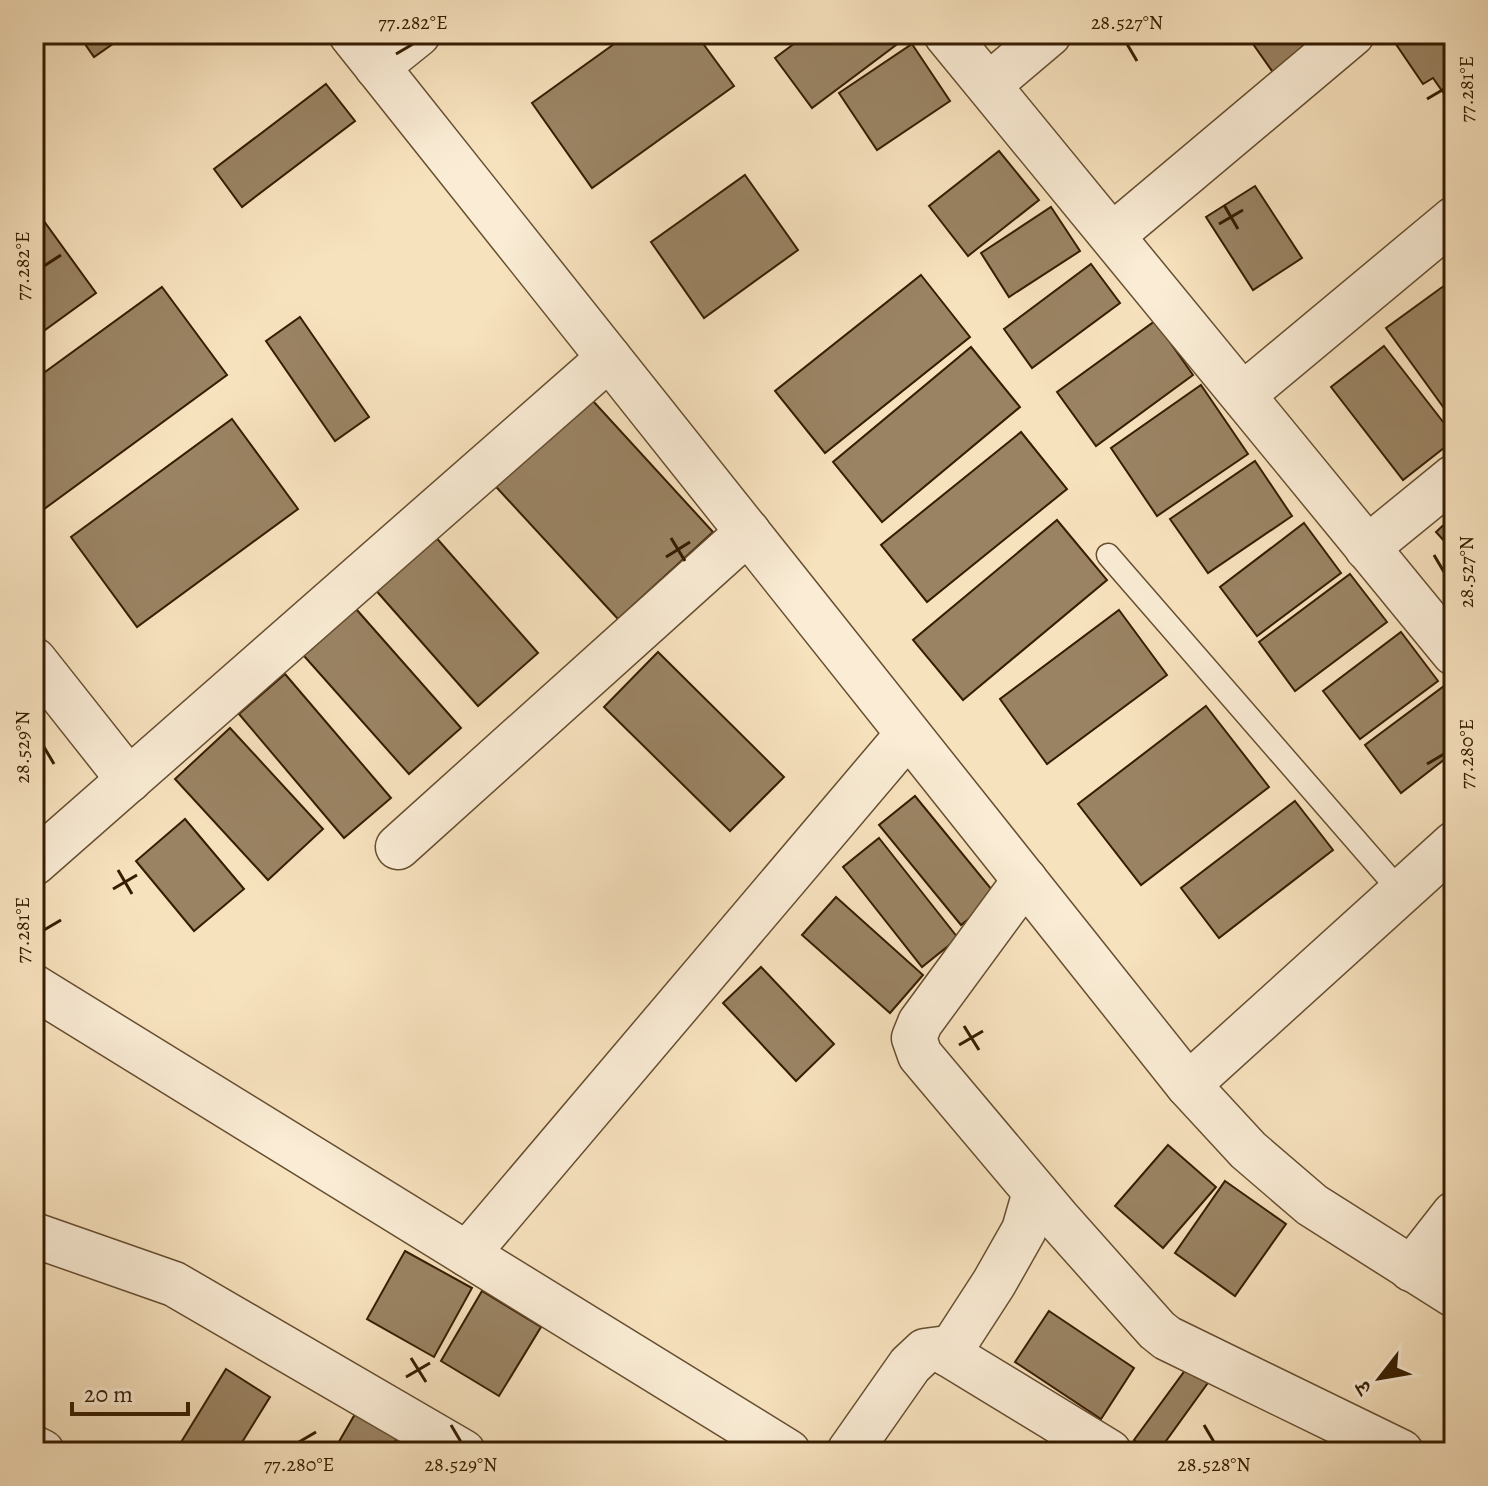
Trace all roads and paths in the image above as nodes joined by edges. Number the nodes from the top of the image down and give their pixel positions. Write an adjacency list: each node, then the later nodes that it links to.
1 (418, 34): 5 (street)
2 (946, 34): 6 (street)
3 (1049, 34): 6 (street)
4 (1352, 34): 8 (street)
5 (364, 50): 9 (street)
6 (990, 84): 8 (street)
7 (1454, 219): 10 (street)
8 (1113, 235): 10 (street)
9 (609, 358): 12 (street); 18 (street)
10 (1244, 394): 13 (street)
11 (1454, 477): 13 (street)
12 (748, 532): 17 (street); 20 (street)
13 (1367, 548): 15 (street)
14 (1108, 555): 23 (lane)
15 (1454, 653)
16 (34, 660): 18 (street)
17 (908, 734): 22 (street); 29 (street)
18 (129, 780): 21 (street)
19 (1454, 844): 23 (street)
20 (398, 847)
21 (34, 863)
22 (1025, 880): 25 (street); 26 (street)
23 (1401, 892): 25 (street)
24 (34, 987): 29 (street)
25 (1188, 1085): 30 (street)
26 (1035, 1192): 32 (street); 39 (street)
27 (1454, 1214): 30 (street)
28 (34, 1235): 35 (street)
29 (467, 1254): 36 (street)
30 (1411, 1269): 31 (street)
31 (1454, 1295)
32 (948, 1354): 37 (street); 38 (street)
33 (34, 1448): 34 (street)
34 (42, 1452)
35 (463, 1452)
36 (788, 1452)
37 (849, 1452)
38 (1109, 1452)
39 (1401, 1452)

